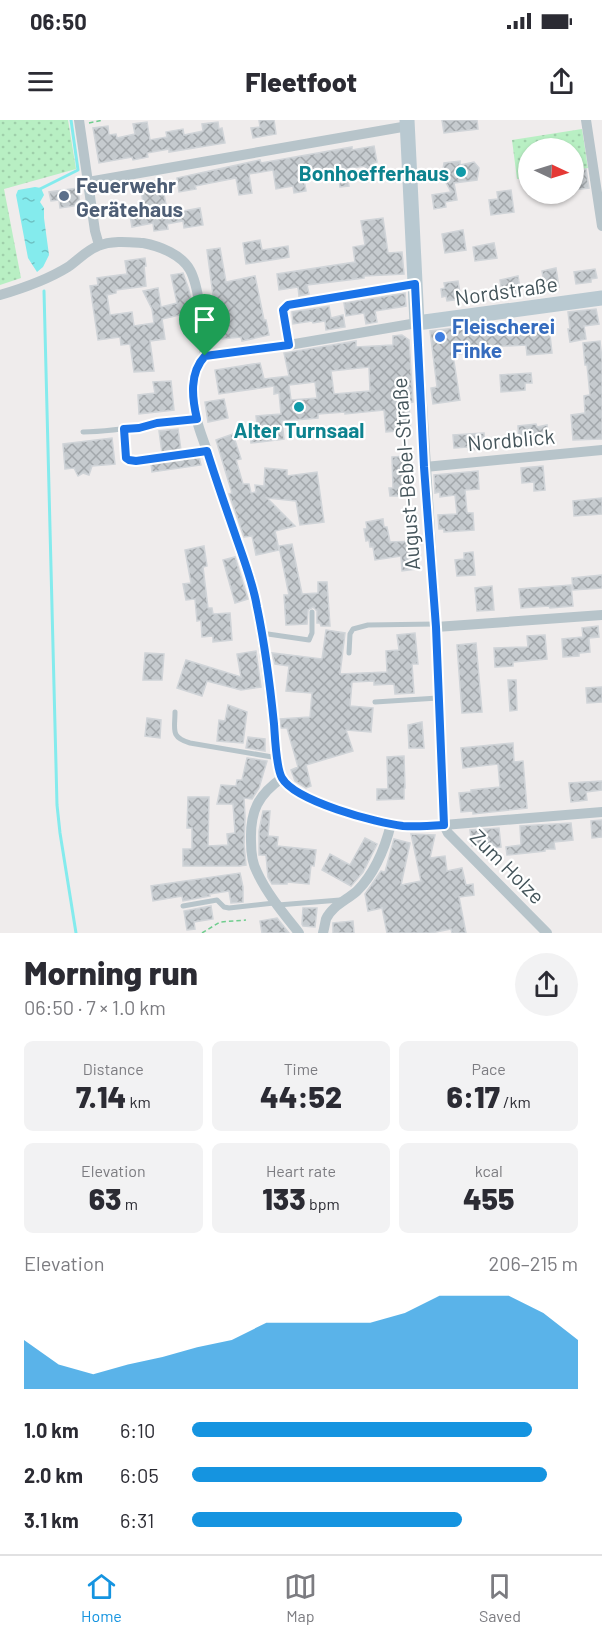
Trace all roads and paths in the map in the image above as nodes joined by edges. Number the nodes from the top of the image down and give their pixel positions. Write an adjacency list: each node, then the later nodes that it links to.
1 (103, 120): 3 (path)
2 (586, 120): 6 (street)
3 (80, 123): 5 (street)
4 (408, 123): 5 (street); 8 (street, August-Bebel-Straße)
5 (88, 182): 7 (street)
6 (602, 226)
7 (99, 245): 9 (street); 13 (street)
8 (415, 284): 11 (street, August-Bebel-Straße); 12 (street)
9 (0, 295)
10 (602, 298): 11 (street, Nordstraße)
11 (417, 323): 12 (street); 19 (street, August-Bebel-Straße)
12 (289, 345): 13 (street)
13 (205, 356): 14 (street)
14 (197, 419): 15 (lane); 18 (street)
15 (124, 429): 16 (lane); 18 (lane)
16 (83, 432)
17 (602, 450): 19 (street, Nordblick)
18 (207, 451): 23 (street)
19 (424, 467): 22 (street, August-Bebel-Straße)
20 (312, 612): 23 (lane)
21 (602, 615): 22 (street)
22 (435, 626): 24 (lane); 25 (street, August-Bebel-Straße)
23 (261, 633): 28 (street)
24 (349, 653)
25 (438, 698): 26 (lane); 32 (street, August-Bebel-Straße)
26 (375, 702)
27 (175, 712): 28 (lane)
28 (278, 758): 29 (street)
29 (282, 778): 31 (street); 34 (street)
30 (602, 812): 32 (street)
31 (391, 824): 32 (street); 33 (street)
32 (444, 825): 40 (street, Zum Holze)
33 (345, 900): 34 (lane); 39 (street)
34 (277, 904): 35 (lane); 38 (street)
35 (183, 906)
36 (246, 920): 37 (path)
37 (202, 933)
38 (299, 933)
39 (323, 933)
40 (547, 933)

